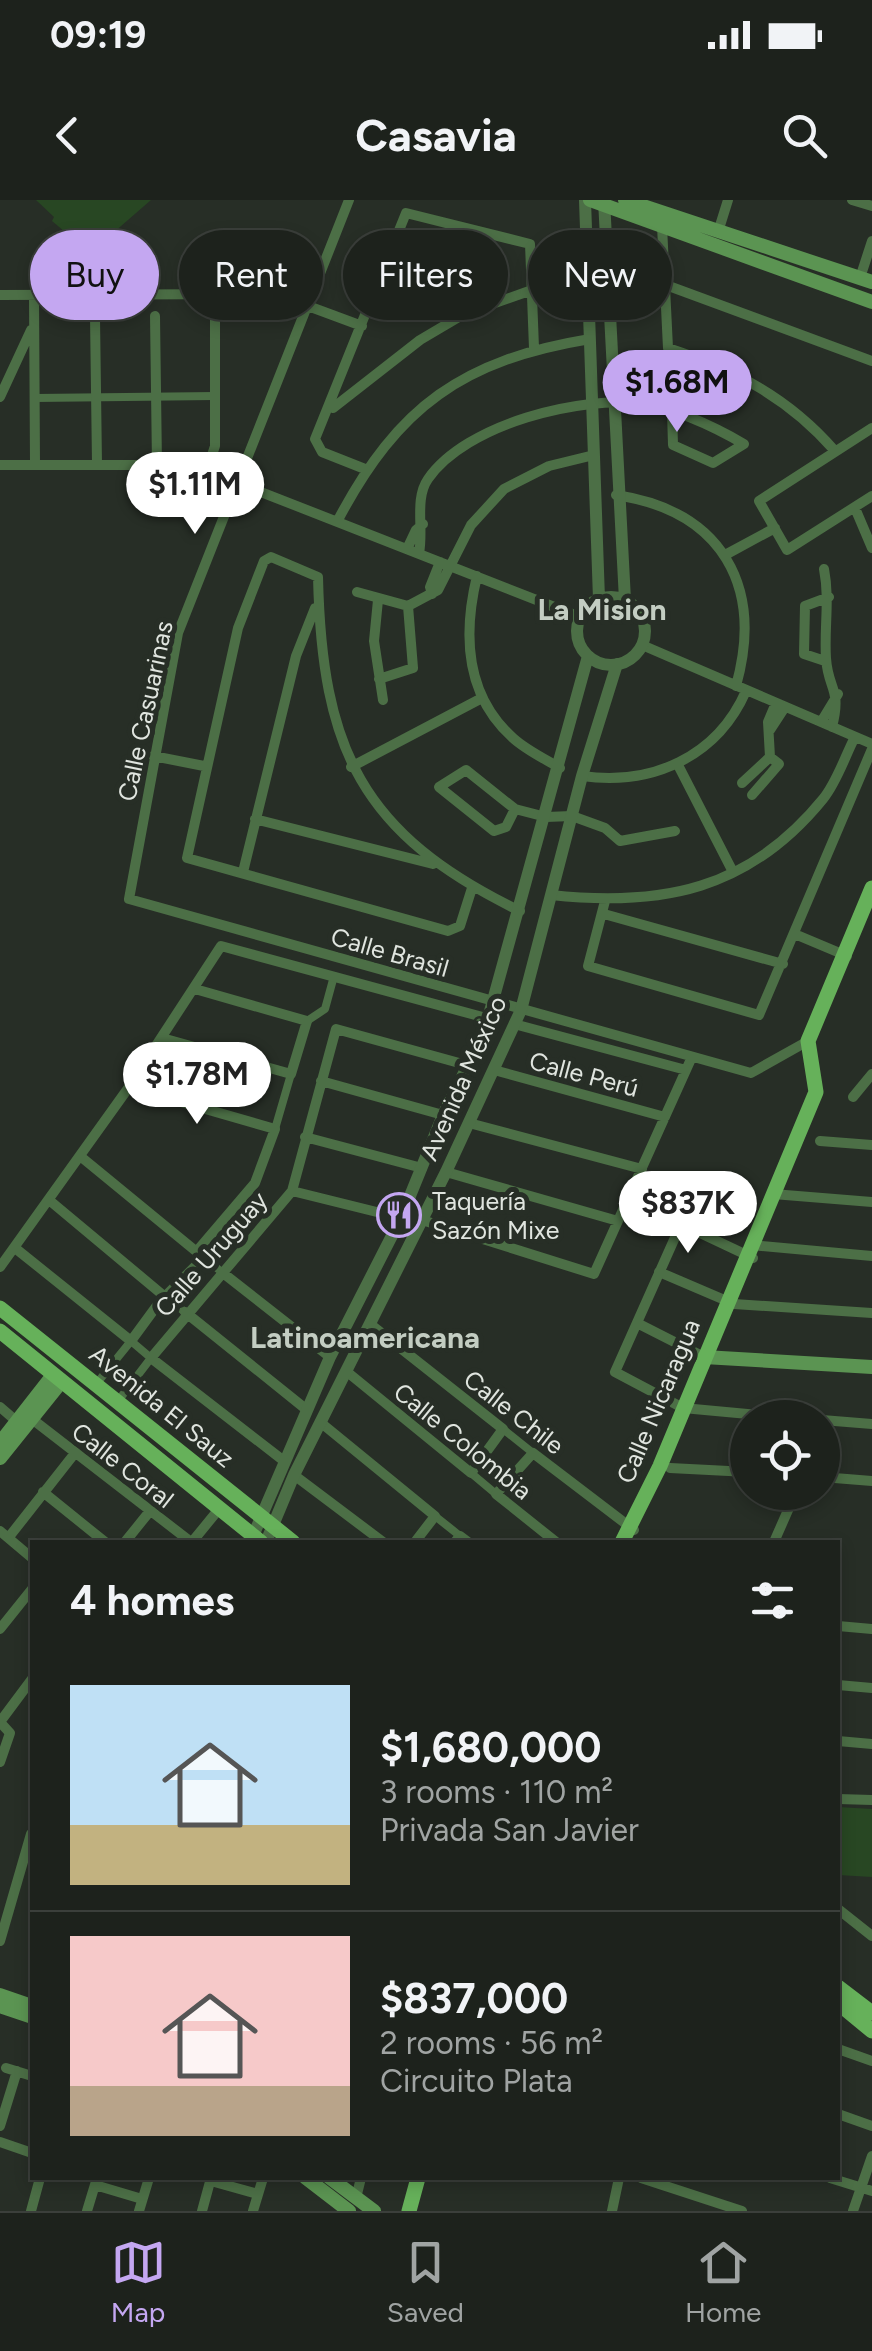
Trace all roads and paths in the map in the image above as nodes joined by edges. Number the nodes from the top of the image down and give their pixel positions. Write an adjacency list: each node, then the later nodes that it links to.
1 (349, 200): 12 (street, Calle Casuarinas)
2 (626, 200): 9 (main road)
3 (728, 200): 9 (street)
4 (852, 200): 6 (street)
5 (596, 201): 7 (main road); 28 (street); 36 (street)
6 (872, 206)
7 (662, 226): 8 (street); 18 (main road)
8 (662, 230)
9 (718, 232): 13 (main road)
10 (872, 241): 13 (street)
11 (528, 244): 27 (street)
12 (323, 267)
13 (866, 280)
14 (672, 287): 30 (street)
15 (528, 291): 38 (street)
16 (0, 295): 17 (street)
17 (30, 296)
18 (872, 302)
19 (323, 312): 27 (street)
20 (96, 320): 34 (street)
21 (155, 320): 31 (street)
22 (215, 320): 32 (street)
23 (302, 320): 48 (street, Calle Casuarinas)
24 (533, 320): 29 (street)
25 (667, 320): 41 (street)
26 (34, 323): 33 (street); 35 (street)
27 (362, 326): 38 (street)
28 (590, 339): 29 (street); 37 (street)
29 (534, 348): 47 (street)
30 (872, 360)
31 (156, 396): 32 (street); 34 (street); 45 (street)
32 (215, 396): 45 (street)
33 (0, 397)
34 (96, 397): 35 (street); 44 (street)
35 (35, 398): 43 (street)
36 (616, 404): 37 (street); 39 (street); 49 (street)
37 (593, 405): 42 (street); 55 (street)
38 (329, 411): 47 (street)
39 (672, 411): 39 (street)
40 (872, 428): 41 (street)
41 (835, 451): 53 (street)
42 (594, 454): 57 (street); 62 (street)
43 (36, 464): 44 (street); 46 (street)
44 (98, 464): 45 (street)
45 (156, 464)
46 (0, 465)
47 (364, 470): 52 (street)
48 (238, 482): 52 (street); 82 (street, Calle Casuarinas)
49 (616, 495): 56 (street); 64 (street)
50 (872, 496): 51 (street)
51 (855, 508): 53 (street); 54 (street)
52 (338, 520): 55 (street)
53 (775, 528): 56 (street)
54 (872, 548)
55 (413, 551): 57 (street)
56 (725, 555): 73 (street)
57 (444, 563): 59 (street); 66 (street)
58 (824, 569): 61 (street)
59 (476, 576): 67 (street); 75 (street)
60 (357, 592): 63 (street)
61 (829, 597): 70 (street); 70 (street)
62 (599, 599): 64 (street); 67 (street)
63 (378, 600): 66 (street); 72 (street)
64 (625, 600): 68 (street)
65 (317, 602): 85 (street); 86 (street); 94 (street)
66 (408, 606): 72 (street)
67 (580, 617): 69 (street)
68 (642, 646): 71 (street); 73 (street)
69 (588, 656): 71 (street); 87 (street, Avenida México)
70 (825, 661): 74 (street)
71 (617, 664): 88 (street, Avenida México)
72 (379, 679): 76 (street)
73 (741, 688): 77 (street); 84 (street)
74 (838, 694): 78 (street); 79 (street)
75 (482, 698): 86 (street); 87 (street)
76 (383, 700)
77 (781, 705): 78 (street); 83 (street)
78 (821, 722): 79 (street)
79 (832, 728): 80 (street)
80 (855, 736): 81 (street); 89 (street)
81 (872, 746): 90 (street)
82 (153, 756): 85 (street); 102 (street, Calle Casuarinas)
83 (770, 758): 83 (street)
84 (678, 764): 88 (street); 98 (street)
85 (204, 766): 97 (street)
86 (351, 767): 96 (street)
87 (560, 768): 93 (street, Avenida México)
88 (582, 776): 92 (street, Avenida México)
89 (826, 796): 90 (street); 98 (street)
90 (849, 806): 107 (street)
91 (515, 809): 91 (street); 93 (street)
92 (572, 816): 93 (street); 95 (street); 101 (street, Avenida México)
93 (546, 817): 105 (street, Avenida México)
94 (255, 820): 96 (street); 97 (street)
95 (675, 831)
96 (436, 864): 99 (street)
97 (243, 872): 99 (street)
98 (733, 872): 103 (street)
99 (472, 888): 105 (street)
100 (872, 888): 108 (main road)
101 (551, 894): 103 (street); 114 (street, Avenida México)
102 (129, 900): 112 (street, Calle Brasil)
103 (606, 900): 106 (street)
104 (872, 902): 108 (main road)
105 (520, 911): 112 (street, Avenida México)
106 (604, 914): 109 (street); 109 (street)
107 (797, 936): 108 (street); 109 (street)
108 (845, 956): 121 (main road)
109 (783, 964)
110 (334, 976): 111 (street); 113 (street); 115 (street)
111 (195, 989): 116 (street); 120 (street)
112 (495, 1002): 114 (street, Calle Brasil); 115 (street, Avenida México)
113 (325, 1008): 116 (street); 118 (street)
114 (521, 1010): 117 (street, Avenida México); 123 (street, Calle Brasil)
115 (490, 1018): 119 (street, Avenida México)
116 (307, 1021): 126 (street, Calle Uruguay)
117 (514, 1024): 122 (street, Avenida México); 123 (street)
118 (336, 1029): 124 (street); 128 (street, Calle Uruguay)
119 (484, 1033): 122 (street); 124 (street, Avenida México)
120 (162, 1038): 126 (street); 129 (street)
121 (812, 1040): 123 (street, Calle Brasil); 143 (main road, Calle Nicaragua)
122 (506, 1042): 125 (street, Avenida México)
123 (689, 1064): 132 (street)
124 (470, 1066): 131 (street, Avenida México)
125 (494, 1070): 132 (street, Calle Perú); 133 (street, Avenida México)
126 (291, 1074): 134 (street, Calle Uruguay)
127 (872, 1074): 130 (street)
128 (321, 1081): 131 (street); 135 (street, Calle Uruguay)
129 (129, 1087): 134 (street); 138 (street)
130 (854, 1098)
131 (443, 1115): 139 (street, Avenida México)
132 (665, 1117): 140 (street)
133 (469, 1123): 140 (street); 141 (street, Avenida México)
134 (275, 1129): 151 (street, Calle Uruguay)
135 (305, 1137): 139 (street); 142 (street, Calle Uruguay)
136 (820, 1142): 137 (street)
137 (872, 1145)
138 (80, 1156): 144 (street); 151 (street)
139 (422, 1168): 146 (street, Avenida México)
140 (642, 1168): 148 (street)
141 (446, 1172): 147 (street, Avenida México); 148 (street)
142 (292, 1191): 146 (street); 154 (street, Calle Uruguay)
143 (777, 1194): 145 (street); 150 (main road, Calle Nicaragua)
144 (49, 1200): 149 (street); 156 (street)
145 (872, 1202)
146 (400, 1218): 167 (street, Avenida México)
147 (422, 1220): 148 (street); 162 (street, Avenida México)
148 (618, 1221)
149 (15, 1248): 153 (street); 164 (street)
150 (753, 1252): 152 (street); 155 (street); 157 (main road, Calle Nicaragua)
151 (200, 1254): 154 (street); 156 (street, Calle Uruguay)
152 (872, 1256)
153 (0, 1267)
154 (223, 1272): 159 (street, Calle Uruguay); 167 (street)
155 (659, 1272): 157 (street); 161 (street)
156 (164, 1296): 159 (street); 164 (street, Calle Uruguay)
157 (730, 1303): 160 (street); 165 (main road, Calle Nicaragua)
158 (0, 1308): 171 (main road, Avenida El Sauz)
159 (185, 1312): 166 (street, Calle Uruguay); 175 (street)
160 (872, 1313)
161 (637, 1323): 165 (street); 174 (street)
162 (370, 1324): 169 (street, Avenida México); 181 (street, Calle Chile)
163 (0, 1330): 170 (main road, Avenida El Sauz)
164 (131, 1340): 166 (street); 171 (street, Calle Uruguay)
165 (708, 1357): 168 (main road); 174 (main road, Calle Nicaragua)
166 (151, 1358): 172 (street, Calle Uruguay); 186 (street)
167 (330, 1358): 175 (street, Avenida México)
168 (872, 1367)
169 (346, 1370): 178 (street, Avenida México); 189 (street, Calle Colombia)
170 (57, 1379): 179 (main road); 195 (main road, Avenida El Sauz)
171 (96, 1385): 172 (main road, Avenida El Sauz)
172 (118, 1401): 199 (main road, Avenida El Sauz)
173 (0, 1407): 179 (street, Calle Coral)
174 (688, 1409): 176 (street); 187 (main road, Calle Nicaragua); 200 (main road, Calle Nicaragua)
175 (307, 1410): 186 (street, Avenida México)
176 (730, 1413)
177 (840, 1421): 180 (street)
178 (320, 1422): 190 (street, Avenida México); 198 (street)
179 (24, 1423): 182 (main road); 183 (street, Calle Coral); 185 (main road)
180 (872, 1424)
181 (502, 1429): 184 (street, Calle Chile); 189 (street)
182 (0, 1442)
183 (75, 1452): 193 (street); 197 (street, Calle Coral)
184 (533, 1453): 194 (street); 200 (street, Calle Chile)
185 (0, 1458)
186 (284, 1461): 199 (street, Avenida México)
187 (670, 1468): 188 (street); 200 (main road, Calle Nicaragua)
188 (730, 1471)
189 (471, 1473): 194 (street, Calle Colombia)
190 (294, 1475): 199 (street, Avenida México); 208 (street)
191 (840, 1478): 192 (street)
192 (872, 1480)
193 (44, 1492): 201 (street); 202 (street)
194 (496, 1494): 211 (street, Calle Colombia)
195 (219, 1510): 205 (street); 206 (main road, Avenida El Sauz)
196 (788, 1510): 212 (street)
197 (150, 1511): 203 (street); 204 (street, Calle Coral)
198 (434, 1516): 209 (street); 210 (street)
199 (268, 1522): 206 (street, Avenida México); 207 (main road, Avenida El Sauz)
200 (631, 1533)
201 (4, 1534): 213 (street)
202 (103, 1540)
203 (126, 1540)
204 (188, 1540)
205 (193, 1540)
206 (260, 1540)
207 (290, 1540)
208 (380, 1540)
209 (416, 1540)
210 (461, 1540)
211 (554, 1540)
212 (775, 1540)
213 (30, 1556)
214 (30, 1592): 216 (street)
215 (0, 1606): 216 (street)
216 (12, 1615): 218 (street)
217 (840, 1626): 219 (street)
218 (0, 1629)
219 (872, 1629)
220 (30, 1682): 223 (street)
221 (840, 1685): 222 (street)
222 (872, 1688)
223 (0, 1722): 226 (street)
224 (840, 1741): 225 (street)
225 (872, 1744)
226 (0, 1762)
227 (840, 1799): 228 (street)
228 (872, 1800)
229 (30, 1837): 232 (street)
230 (840, 1911): 231 (street)
231 (872, 1936)
232 (0, 1941)
233 (840, 1989): 238 (main road)
234 (0, 1995): 235 (main road)
235 (30, 2005)
236 (840, 2005): 240 (main road)
237 (0, 2006): 239 (main road)
238 (872, 2013)
239 (30, 2016)
240 (872, 2030)
241 (840, 2050): 242 (street)
242 (872, 2060)
243 (30, 2075): 245 (street)
244 (840, 2115): 246 (street)
245 (0, 2126)
246 (872, 2126)
247 (0, 2142): 248 (street)
248 (30, 2151)
249 (872, 2156): 263 (street)
250 (39, 2180): 267 (street)
251 (149, 2180): 265 (street)
252 (211, 2180): 269 (street)
253 (214, 2180): 264 (street)
254 (262, 2180): 264 (street)
255 (309, 2180): 266 (main road)
256 (332, 2180): 266 (main road)
257 (359, 2180): 266 (street)
258 (417, 2180): 272 (main road)
259 (618, 2180): 273 (street)
260 (647, 2180): 274 (street)
261 (837, 2180): 263 (street)
262 (96, 2181): 265 (street); 268 (street)
263 (867, 2189): 275 (street)
264 (258, 2194): 270 (street)
265 (141, 2205)
266 (352, 2205): 271 (main road)
267 (31, 2211)
268 (87, 2211)
269 (202, 2211)
270 (253, 2211)
271 (374, 2211)
272 (409, 2211)
273 (612, 2211)
274 (742, 2211)
275 (853, 2211)

